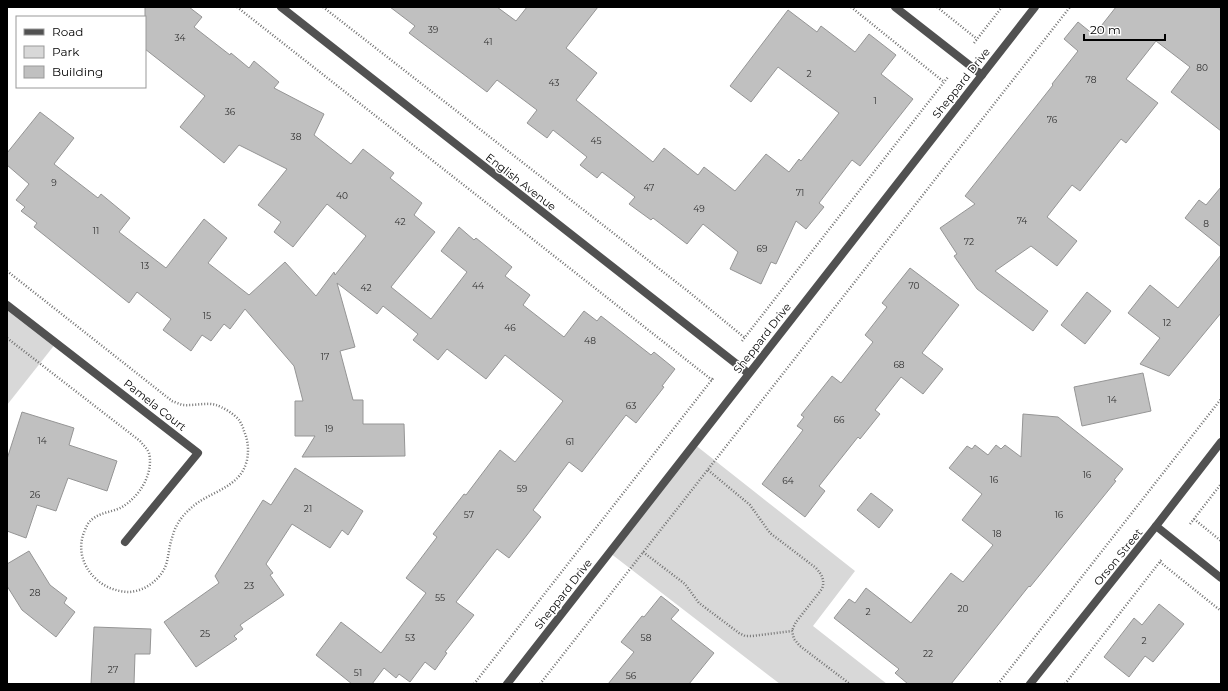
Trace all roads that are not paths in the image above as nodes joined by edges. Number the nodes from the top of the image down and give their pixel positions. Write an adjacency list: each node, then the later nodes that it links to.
1 (281, 7): 6 (street, English Avenue)
2 (895, 7): 4 (street)
3 (1035, 7): 4 (street, Sheppard Drive)
4 (982, 75): 6 (street, Sheppard Drive)
5 (7, 305): 9 (street, Pamela Court)
6 (748, 373): 11 (street, Sheppard Drive)
7 (1221, 442): 8 (street, Orson Street)
8 (1156, 526): 10 (street); 12 (street, Orson Street)
9 (125, 542)
10 (1221, 578)
11 (507, 684)
12 (1030, 684)

